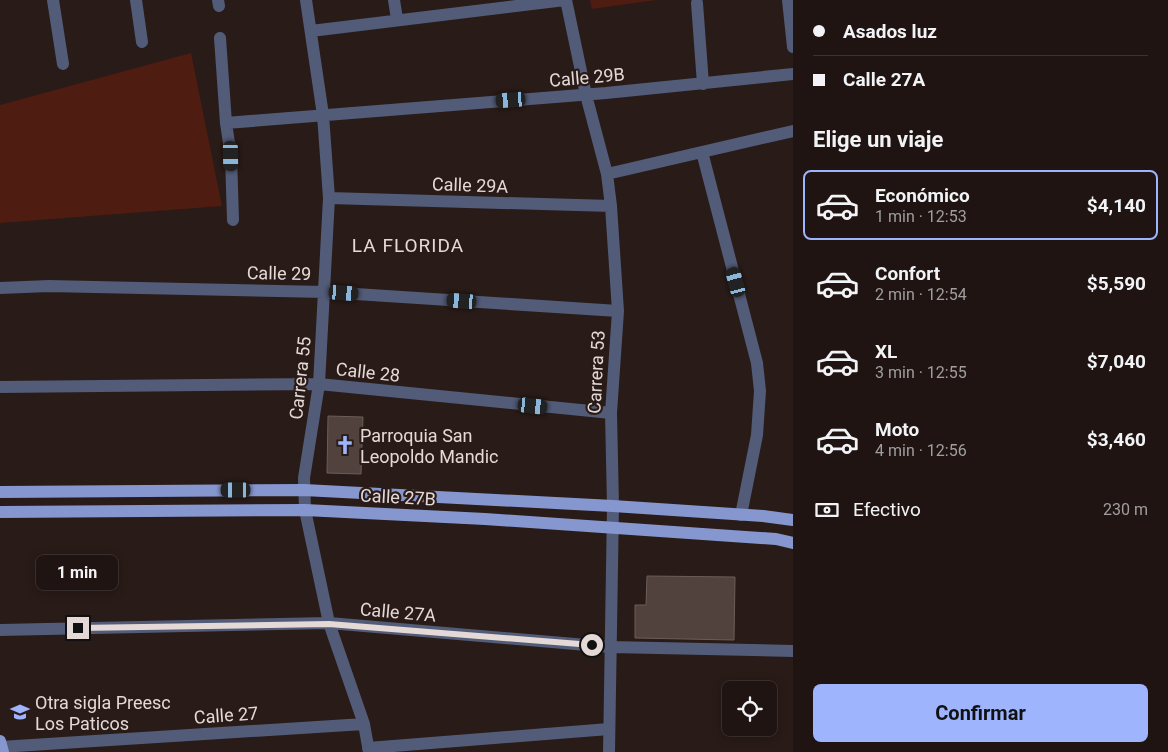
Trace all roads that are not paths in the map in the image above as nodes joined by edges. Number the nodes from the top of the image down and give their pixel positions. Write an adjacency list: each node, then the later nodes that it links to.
1 (53, 0): 14 (street)
2 (136, 0): 12 (street)
3 (306, 0): 10 (street, Carrera 55)
4 (394, 0): 9 (street)
5 (565, 0): 8 (street); 17 (street, Carrera 53)
6 (788, 0): 13 (street)
7 (697, 3): 16 (street)
8 (468, 6): 9 (street)
9 (397, 19): 10 (street)
10 (311, 31): 18 (street, Carrera 55)
11 (220, 38): 19 (street)
12 (142, 42)
13 (793, 47)
14 (63, 64)
15 (793, 74): 16 (street, Calle 29B)
16 (703, 84): 17 (street, Calle 29B)
17 (586, 94): 18 (street, Calle 29B); 22 (street, Carrera 53)
18 (323, 114): 19 (street, Calle 29B); 23 (street, Carrera 55)
19 (226, 124): 25 (street)
20 (793, 131): 21 (street)
21 (702, 152): 22 (street); 37 (street)
22 (607, 174): 24 (street, Carrera 53)
23 (329, 198): 24 (street, Calle 29A); 27 (street, Carrera 55)
24 (611, 206): 28 (street, Carrera 53)
25 (233, 220)
26 (0, 288): 27 (street, Calle 29)
27 (325, 292): 28 (street, Calle 29); 29 (street, Carrera 55)
28 (618, 311): 31 (street, Carrera 53)
29 (319, 384): 30 (street, Calle 28); 31 (street, Calle 28); 32 (street, Carrera 55)
30 (0, 387)
31 (611, 413): 34 (street, Carrera 53)
32 (304, 490): 33 (main road, Calle 27B); 34 (main road, Calle 27B); 35 (street, Carrera 55)
33 (0, 492)
34 (612, 506): 37 (main road, Calle 27B); 39 (street, Carrera 53)
35 (304, 510): 36 (main road, Calle 27B); 39 (main road, Calle 27B); 41 (street, Carrera 55)
36 (0, 512)
37 (741, 515): 38 (main road, Calle 27B)
38 (793, 520)
39 (612, 528): 40 (main road, Calle 27B); 43 (street, Carrera 53)
40 (793, 543)
41 (329, 624): 42 (street, Calle 27A); 43 (street, Calle 27A); 45 (street, Carrera 55)
42 (0, 630)
43 (610, 646): 44 (street, Calle 27A); 46 (street, Carrera 53)
44 (793, 651)
45 (364, 724): 47 (street, Calle 27); 48 (street, Carrera 55)
46 (609, 729): 48 (street); 49 (street, Carrera 53)
47 (1, 747)
48 (369, 750)
49 (609, 752)

